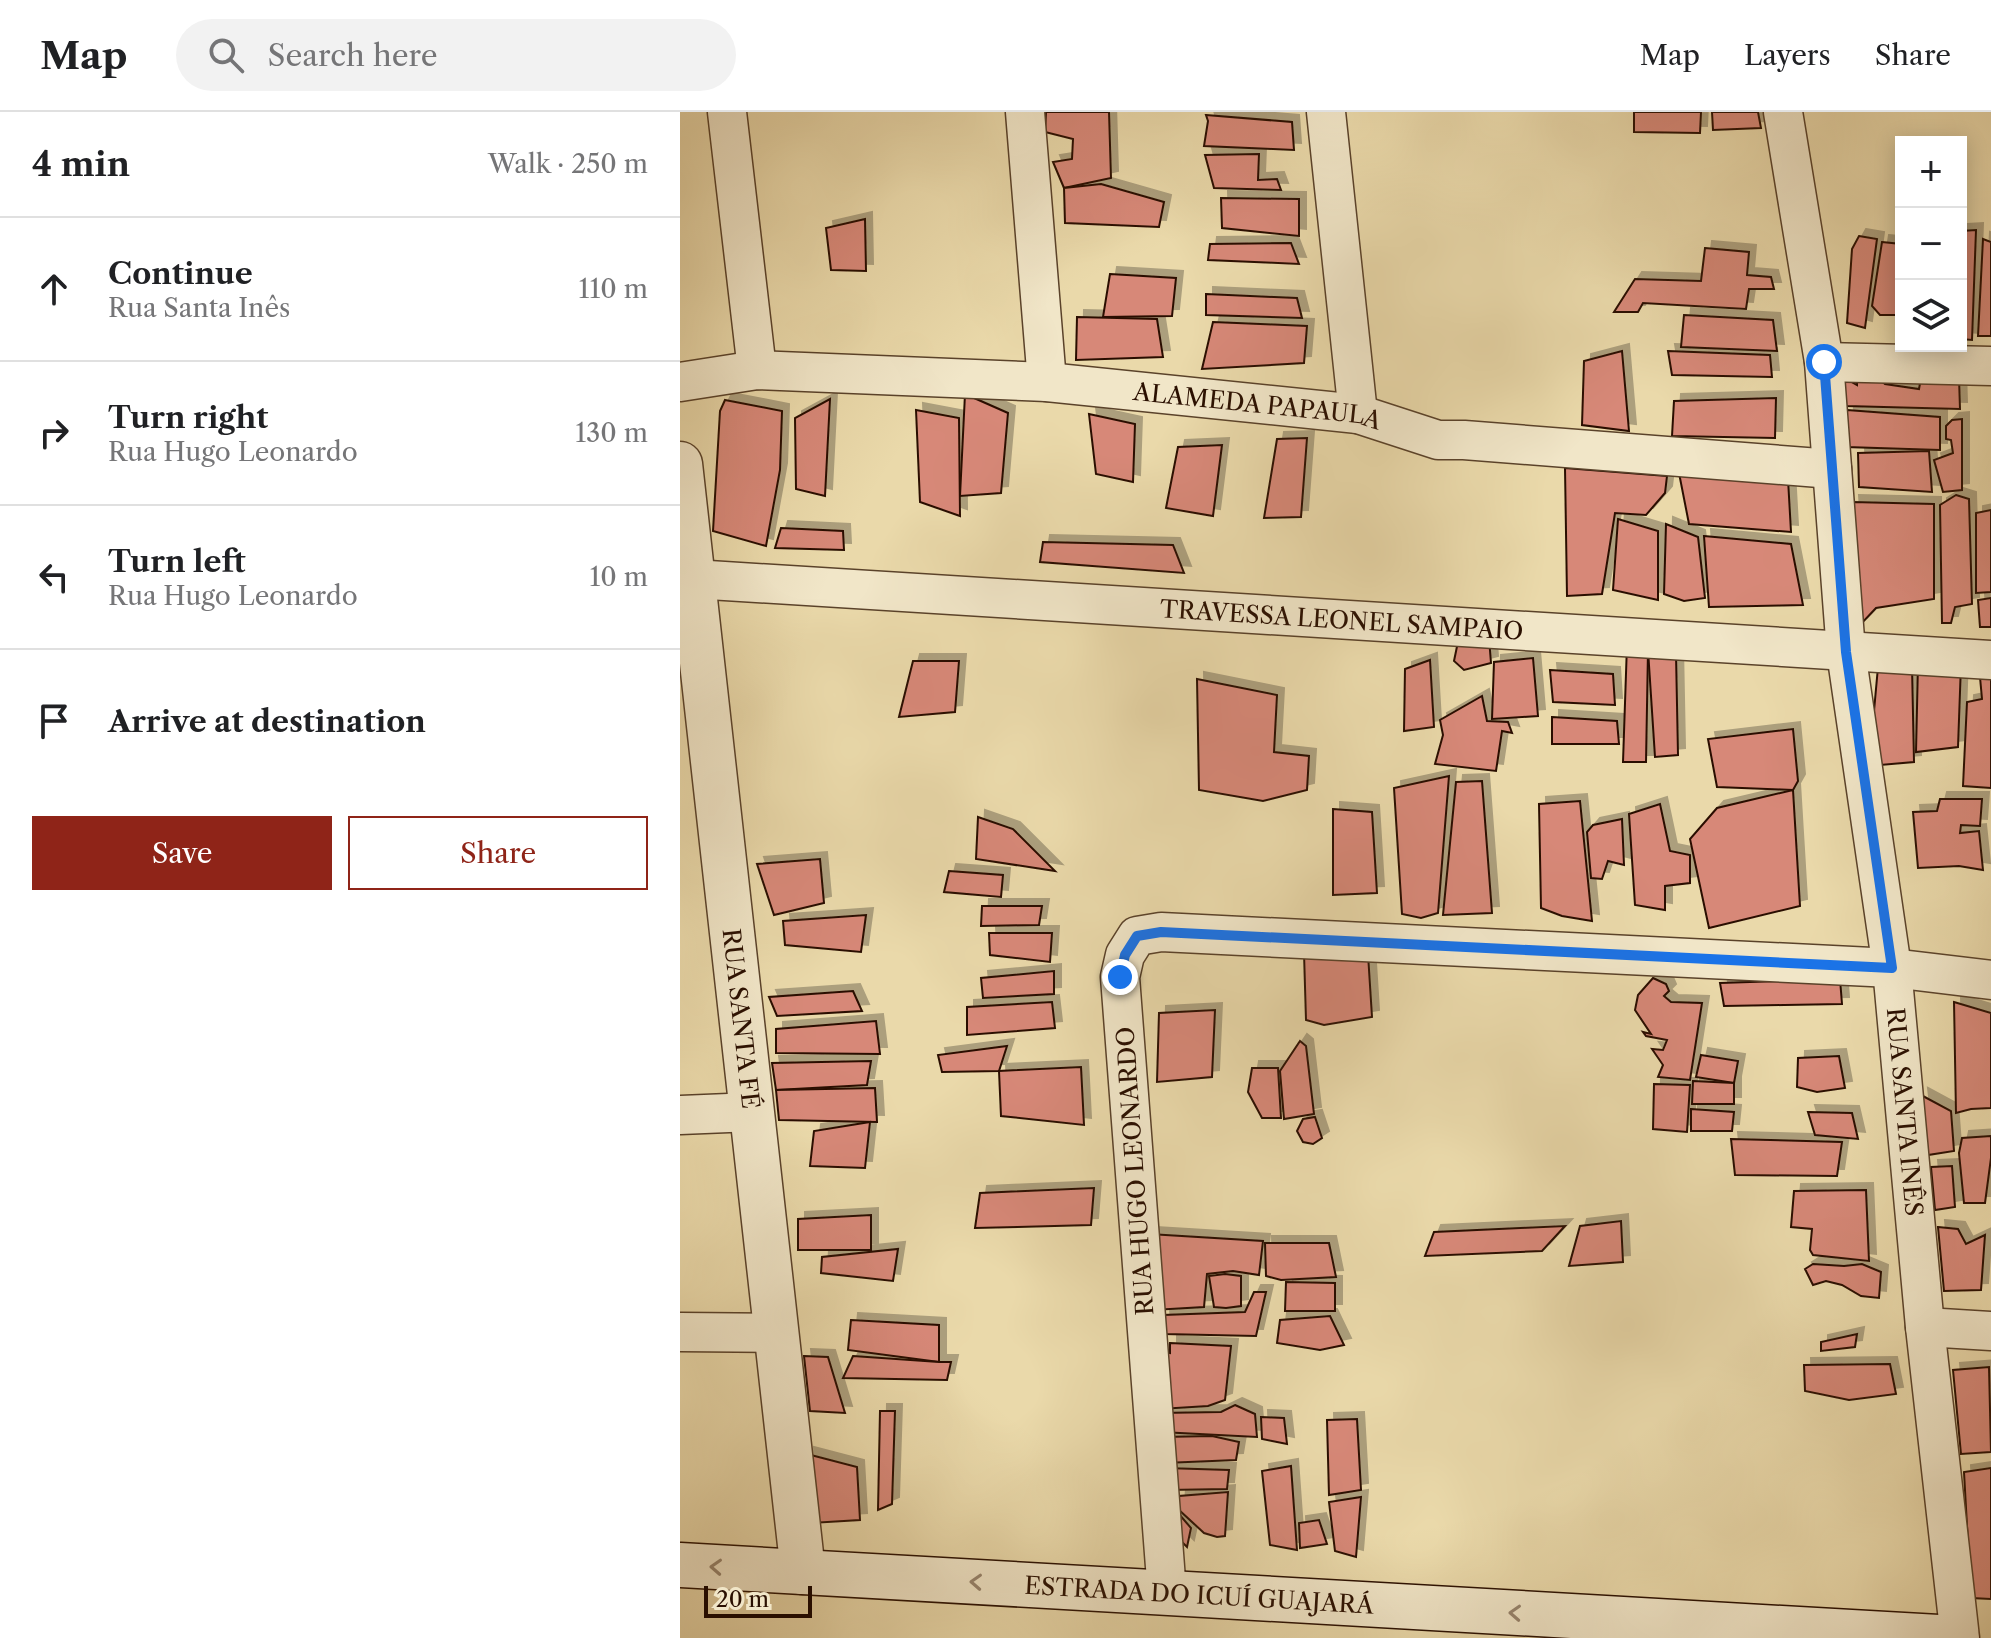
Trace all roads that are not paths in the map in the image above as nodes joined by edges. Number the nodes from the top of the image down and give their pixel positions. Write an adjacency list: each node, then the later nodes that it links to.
1 (727, 112): 7 (street)
2 (1025, 112): 9 (street)
3 (1326, 112): 10 (street)
4 (1783, 112): 5 (street, RUA SANTA INÊS)
5 (1824, 362): 6 (street); 12 (street, RUA SANTA INÊS)
6 (1991, 366)
7 (757, 370): 8 (street, ALAMEDA PAPAULA); 9 (street, ALAMEDA PAPAULA)
8 (680, 382)
9 (1047, 382): 10 (street, ALAMEDA PAPAULA)
10 (1358, 414): 12 (street, ALAMEDA PAPAULA)
11 (680, 464): 13 (main road, RUA SANTA FÉ)
12 (1832, 469): 14 (street, RUA SANTA INÊS)
13 (693, 579): 14 (street, TRAVESSA LEONEL SAMPAIO); 18 (main road, RUA SANTA FÉ)
14 (1846, 652): 15 (street, TRAVESSA LEONEL SAMPAIO); 16 (street, RUA SANTA INÊS)
15 (1991, 660)
16 (1892, 968): 17 (street, RUA HUGO LEONARDO); 20 (street, RUA SANTA INÊS); 26 (street, RUA HUGO LEONARDO)
17 (1991, 980)
18 (753, 1112): 19 (street); 23 (main road, RUA SANTA FÉ)
19 (680, 1115)
20 (1925, 1327): 21 (street); 27 (street, RUA SANTA INÊS)
21 (1991, 1331)
22 (680, 1332): 23 (street)
23 (778, 1333): 25 (main road, RUA SANTA FÉ)
24 (680, 1565): 25 (main road, ESTRADA DO ICUÍ GUAJARÁ, one-way to 24)
25 (803, 1572): 26 (main road, ESTRADA DO ICUÍ GUAJARÁ, one-way to 25)
26 (1167, 1593): 27 (main road, ESTRADA DO ICUÍ GUAJARÁ, one-way to 26)
27 (1958, 1638)

